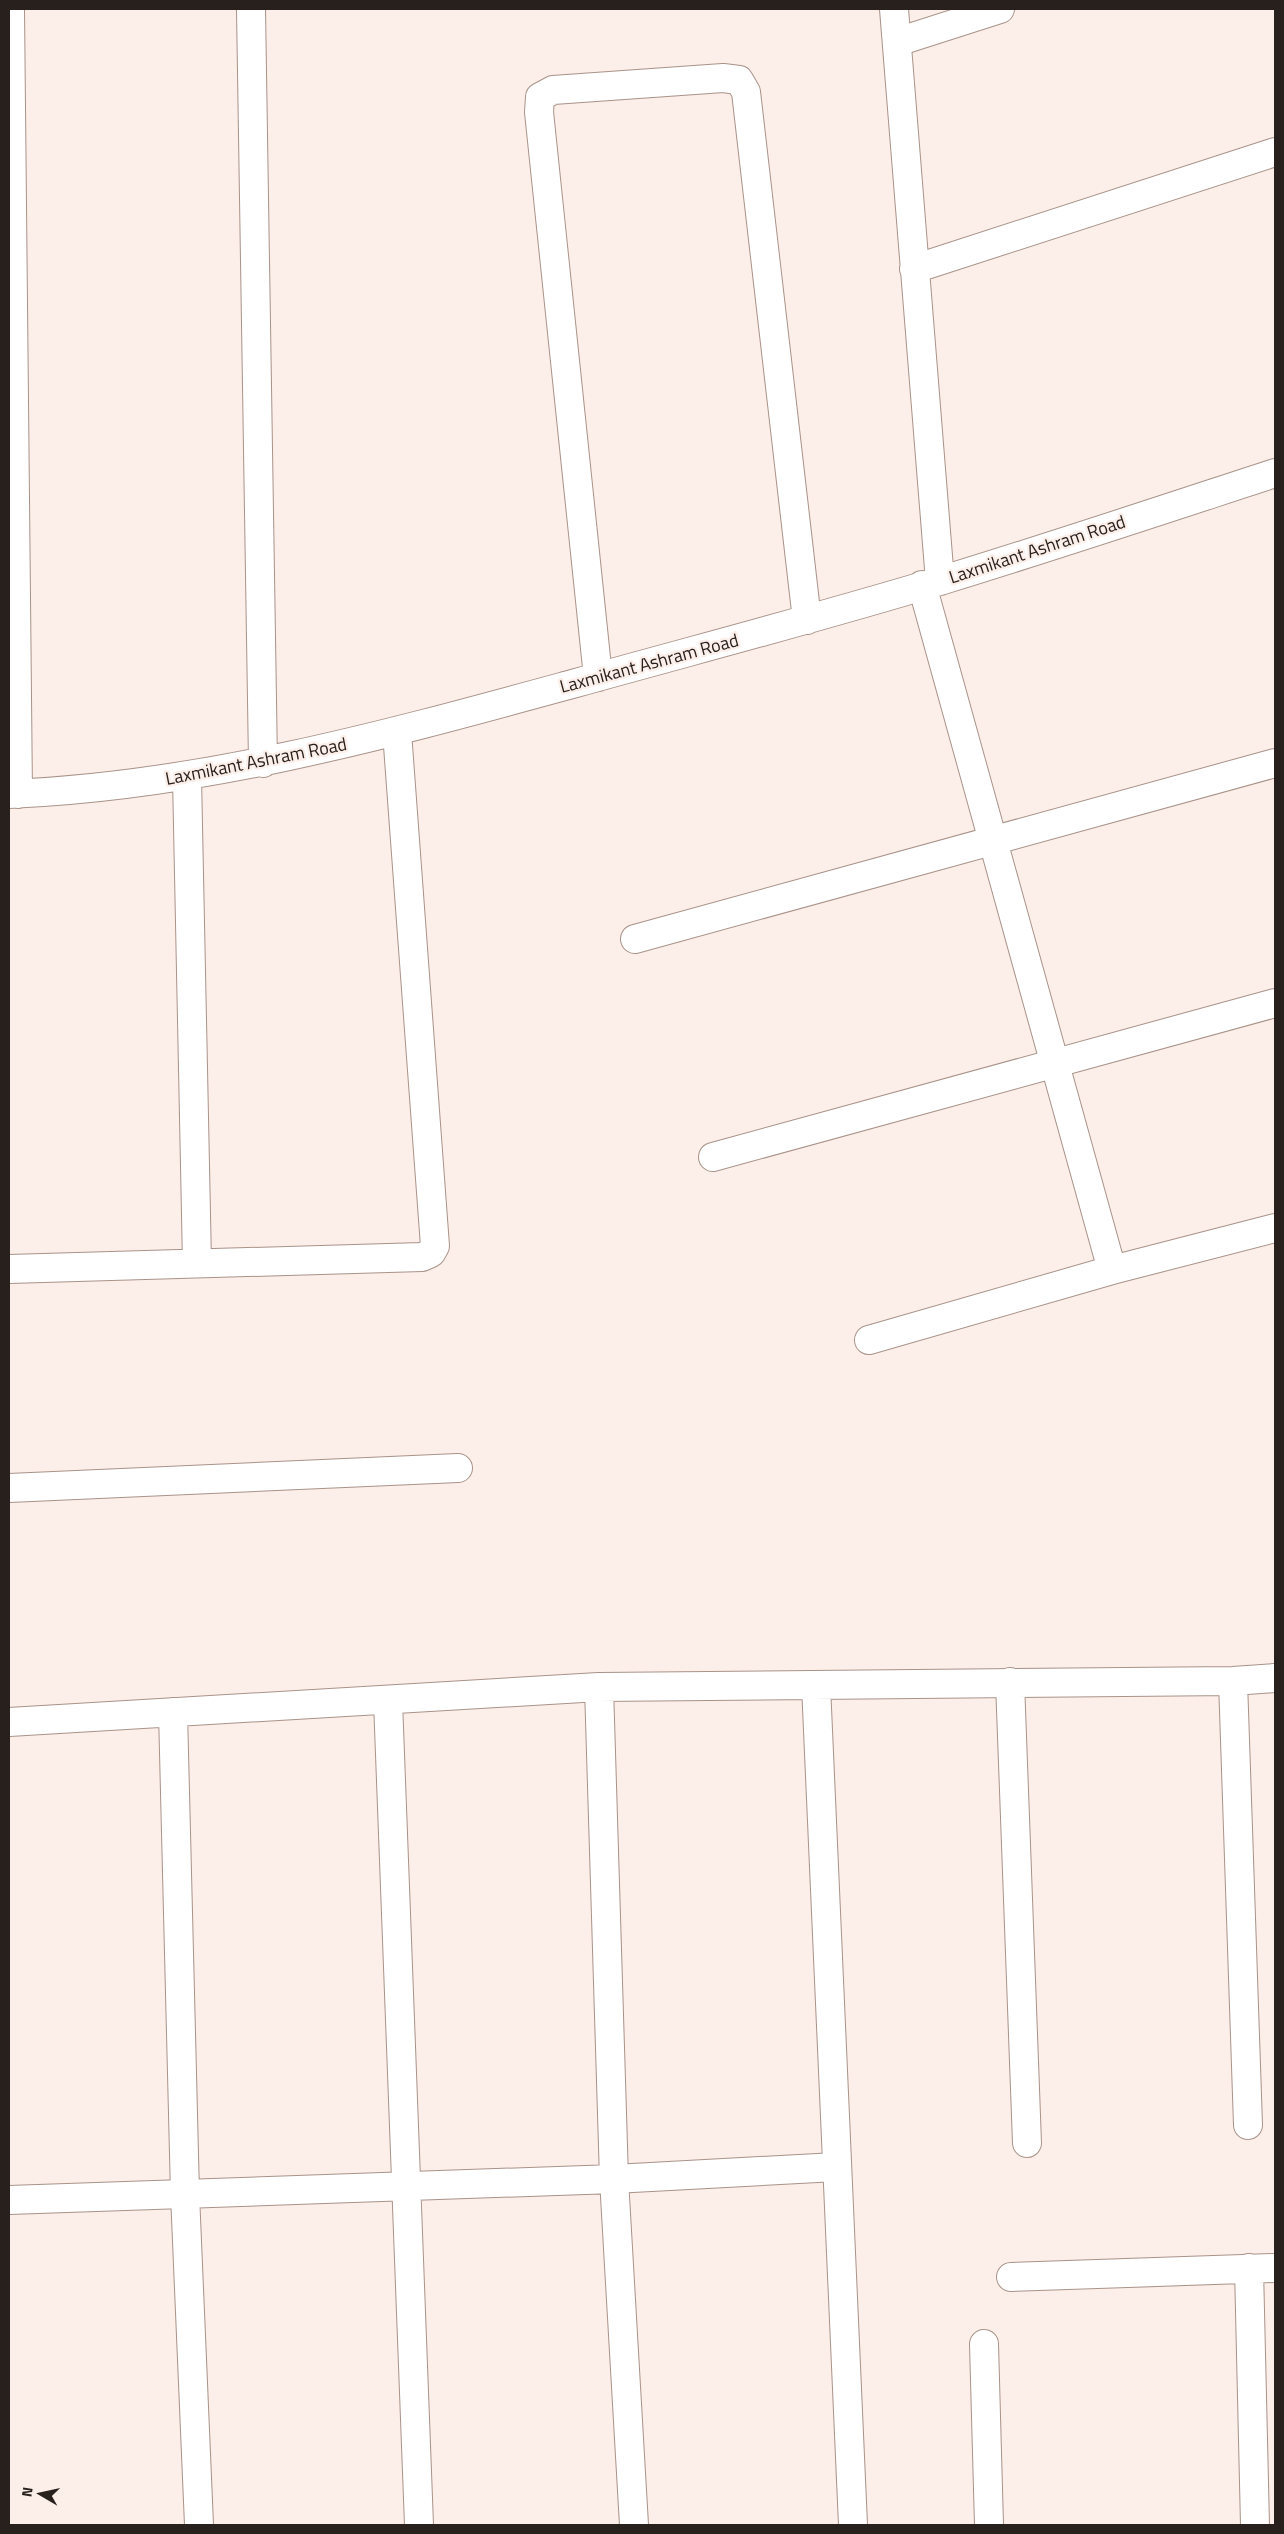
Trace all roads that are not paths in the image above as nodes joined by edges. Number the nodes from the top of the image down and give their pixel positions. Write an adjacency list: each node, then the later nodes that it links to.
1 (10, 9): 16 (street)
2 (251, 9): 13 (street)
3 (894, 9): 5 (street)
4 (1000, 9): 5 (street)
5 (896, 42): 7 (street)
6 (1275, 152): 7 (street)
7 (914, 269): 9 (street)
8 (1275, 473): 9 (street, Laxmikant Ashram Road)
9 (931, 583): 10 (street, Laxmikant Ashram Road); 17 (street)
10 (807, 620): 11 (street, Laxmikant Ashram Road); 11 (street)
11 (598, 677): 12 (street, Laxmikant Ashram Road)
12 (397, 732): 13 (street, Laxmikant Ashram Road); 23 (street)
13 (264, 763): 15 (street, Laxmikant Ashram Road)
14 (1275, 763): 17 (street)
15 (187, 777): 16 (street, Laxmikant Ashram Road); 23 (street)
16 (13, 794)
17 (993, 841): 18 (street); 20 (street)
18 (635, 939)
19 (1275, 1003): 20 (street)
20 (1055, 1064): 21 (street); 25 (street)
21 (713, 1157)
22 (1275, 1228): 25 (street)
23 (197, 1264): 24 (street)
24 (9, 1269)
25 (1112, 1270): 26 (street)
26 (869, 1340)
27 (458, 1468): 28 (street)
28 (9, 1488)
29 (1275, 1678): 30 (street)
30 (1233, 1680): 31 (street); 37 (street)
31 (1010, 1682): 32 (street); 38 (street)
32 (816, 1685): 33 (street); 39 (street)
33 (599, 1687): 34 (street); 40 (street)
34 (388, 1701): 35 (street); 41 (street)
35 (173, 1712): 36 (street); 42 (street)
36 (9, 1722)
37 (1248, 2125)
38 (1027, 2143)
39 (836, 2168): 40 (street); 51 (street)
40 (614, 2179): 41 (street); 50 (street)
41 (407, 2186): 42 (street); 49 (street)
42 (185, 2194): 43 (street); 48 (street)
43 (9, 2200)
44 (1249, 2268): 45 (street); 46 (street); 53 (street)
45 (1275, 2268)
46 (1011, 2277)
47 (984, 2344): 52 (street)
48 (198, 2525)
49 (419, 2525)
50 (634, 2525)
51 (853, 2525)
52 (989, 2525)
53 (1255, 2525)

